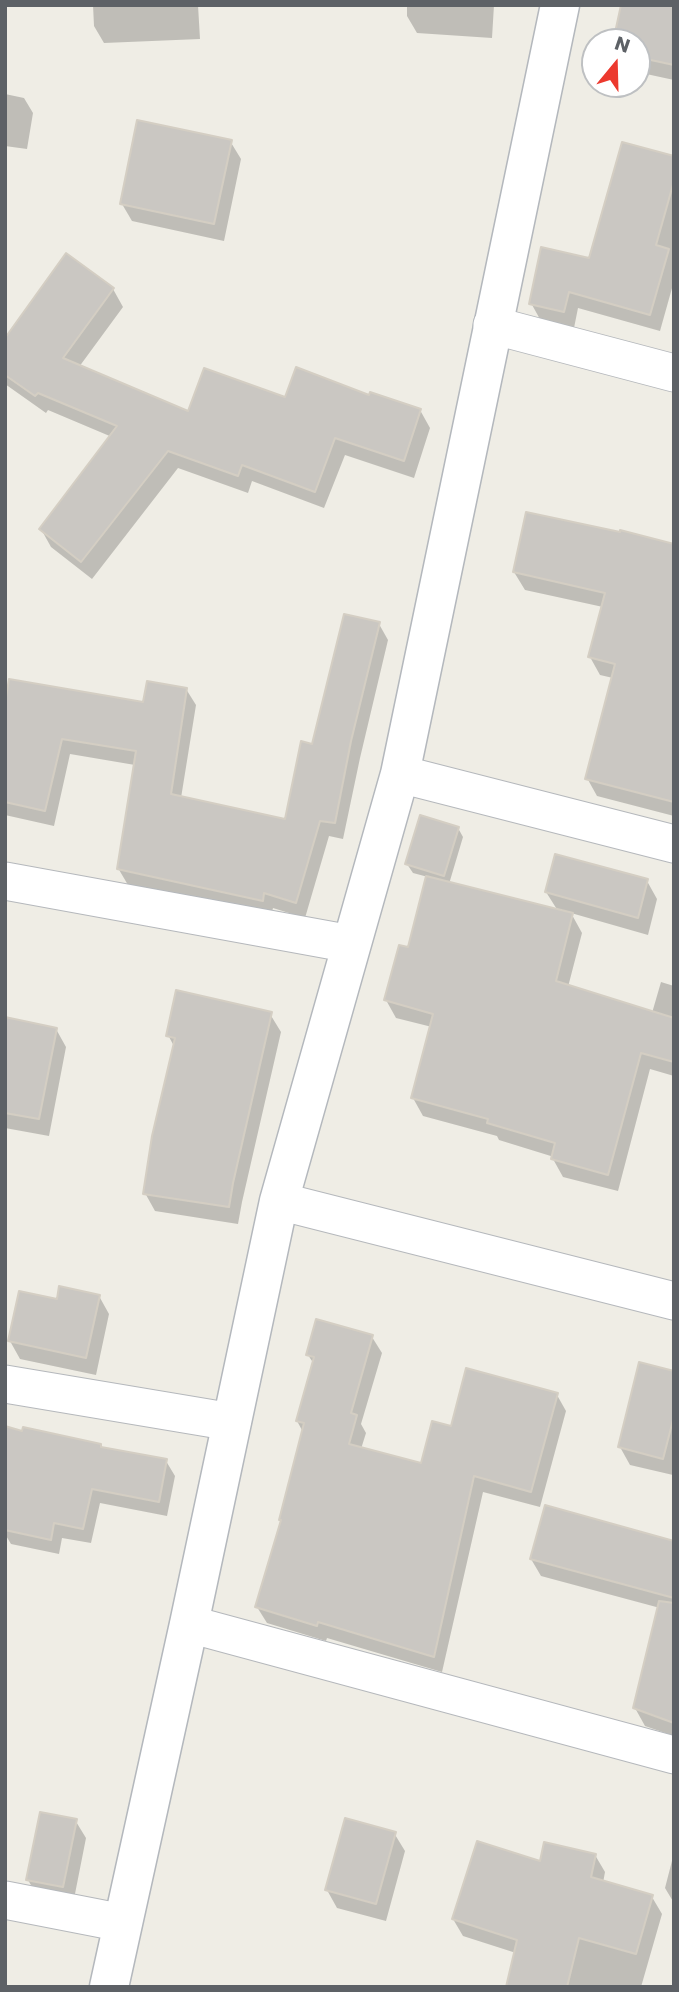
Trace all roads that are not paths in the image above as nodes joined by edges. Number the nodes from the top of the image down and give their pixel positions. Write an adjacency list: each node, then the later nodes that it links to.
1 (560, 5): 2 (street)
2 (492, 325): 3 (street); 4 (street)
3 (674, 373)
4 (400, 774): 5 (street); 7 (street)
5 (674, 844)
6 (5, 881): 7 (street)
7 (351, 944): 8 (street)
8 (279, 1201): 9 (street); 11 (street)
9 (674, 1301)
10 (5, 1384): 11 (street)
11 (232, 1422): 12 (street)
12 (189, 1624): 13 (street); 15 (street)
13 (674, 1755)
14 (5, 1900): 15 (street)
15 (123, 1923): 16 (street)
16 (109, 1987)

